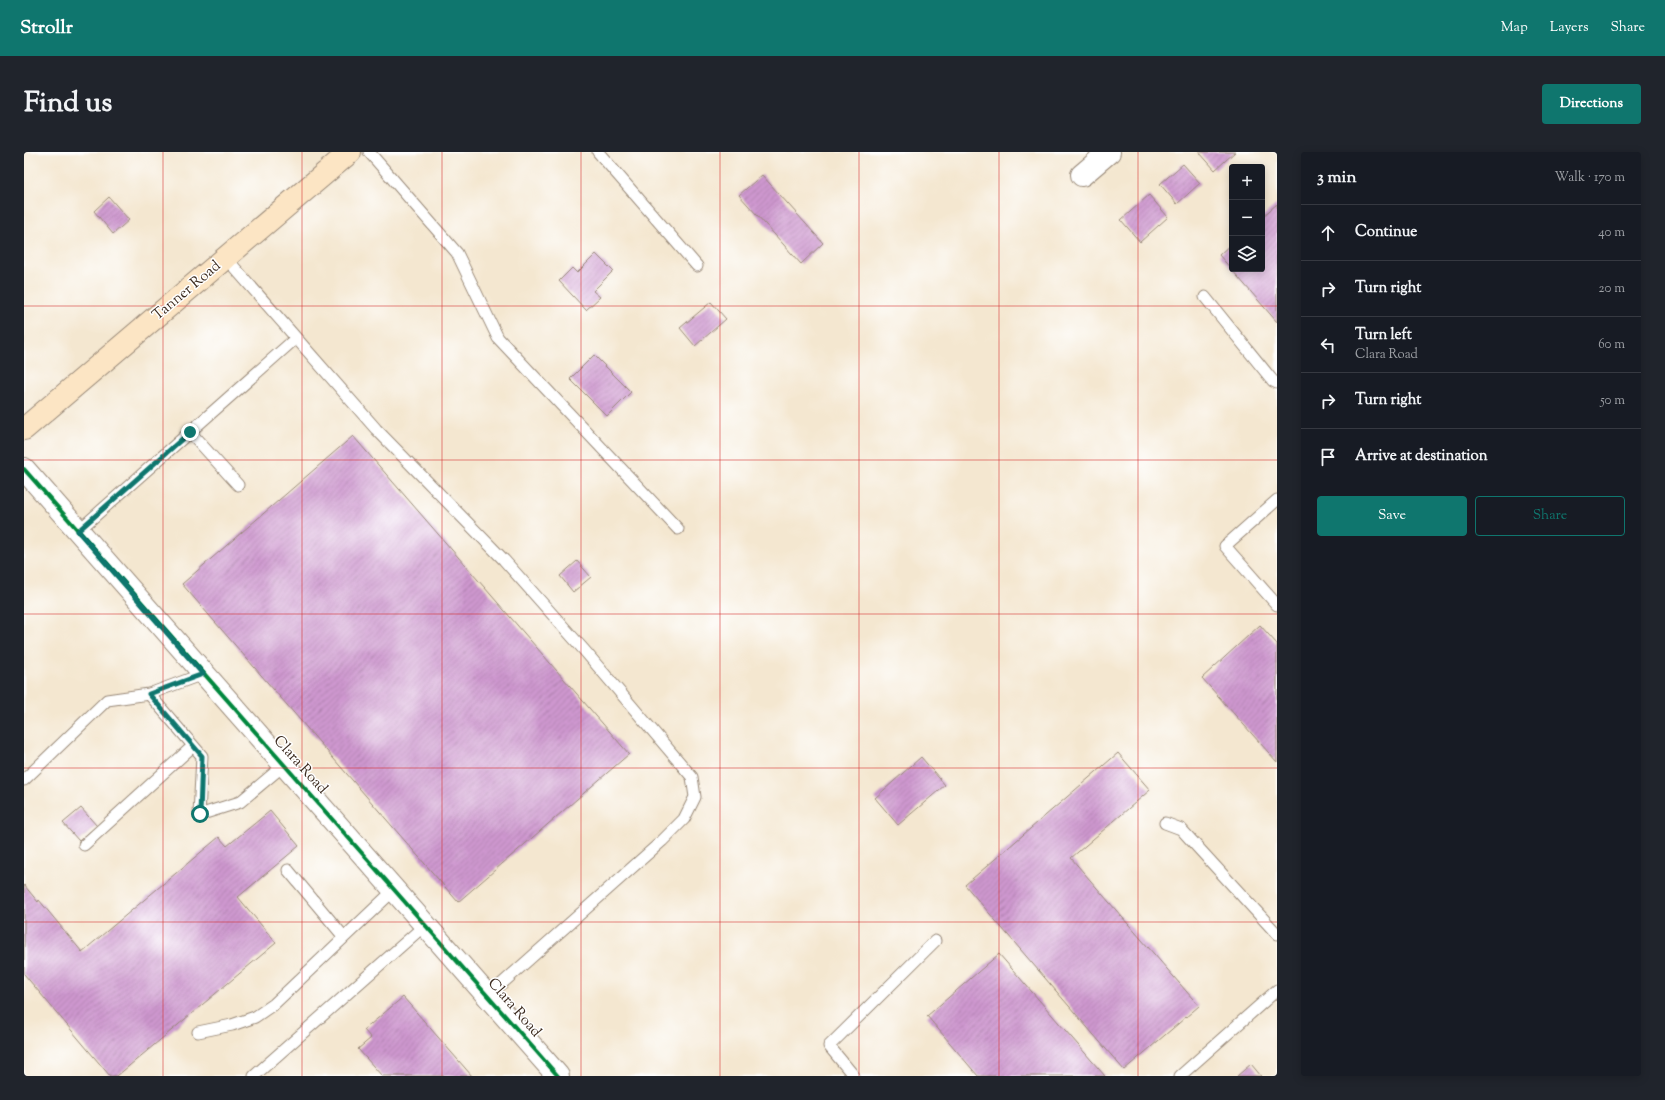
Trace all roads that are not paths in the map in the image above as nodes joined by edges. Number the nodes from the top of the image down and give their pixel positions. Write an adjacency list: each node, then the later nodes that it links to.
1 (350, 152): 6 (main road, Tanner Road)
2 (369, 152): 16 (lane)
3 (598, 152): 7 (lane)
4 (1109, 152): 5 (street)
5 (1082, 175)
6 (226, 258): 9 (lane); 11 (main road, Tanner Road)
7 (697, 266)
8 (1205, 297): 10 (lane)
9 (296, 338): 12 (lane); 33 (lane)
10 (1277, 383)
11 (24, 429)
12 (190, 432): 14 (lane); 17 (lane)
13 (24, 469): 17 (street, Clara Road)
14 (238, 485)
15 (1277, 500): 18 (lane)
16 (678, 529)
17 (78, 531): 19 (street, Clara Road)
18 (1277, 605)
19 (203, 674): 20 (lane); 22 (street, Clara Road)
20 (149, 694): 21 (lane); 23 (lane)
21 (193, 746): 22 (lane); 25 (lane)
22 (284, 765): 27 (street, Clara Road)
23 (24, 780)
24 (1164, 823): 29 (lane)
25 (84, 844)
26 (288, 870): 30 (lane)
27 (394, 890): 28 (street, Clara Road); 30 (lane)
28 (425, 925): 33 (street, Clara Road); 35 (lane)
29 (1277, 934)
30 (344, 937): 34 (lane)
31 (935, 941): 37 (lane)
32 (1277, 990): 38 (lane)
33 (488, 996): 36 (street, Clara Road)
34 (198, 1032)
35 (254, 1076)
36 (558, 1076)
37 (854, 1076)
38 (1180, 1076)

